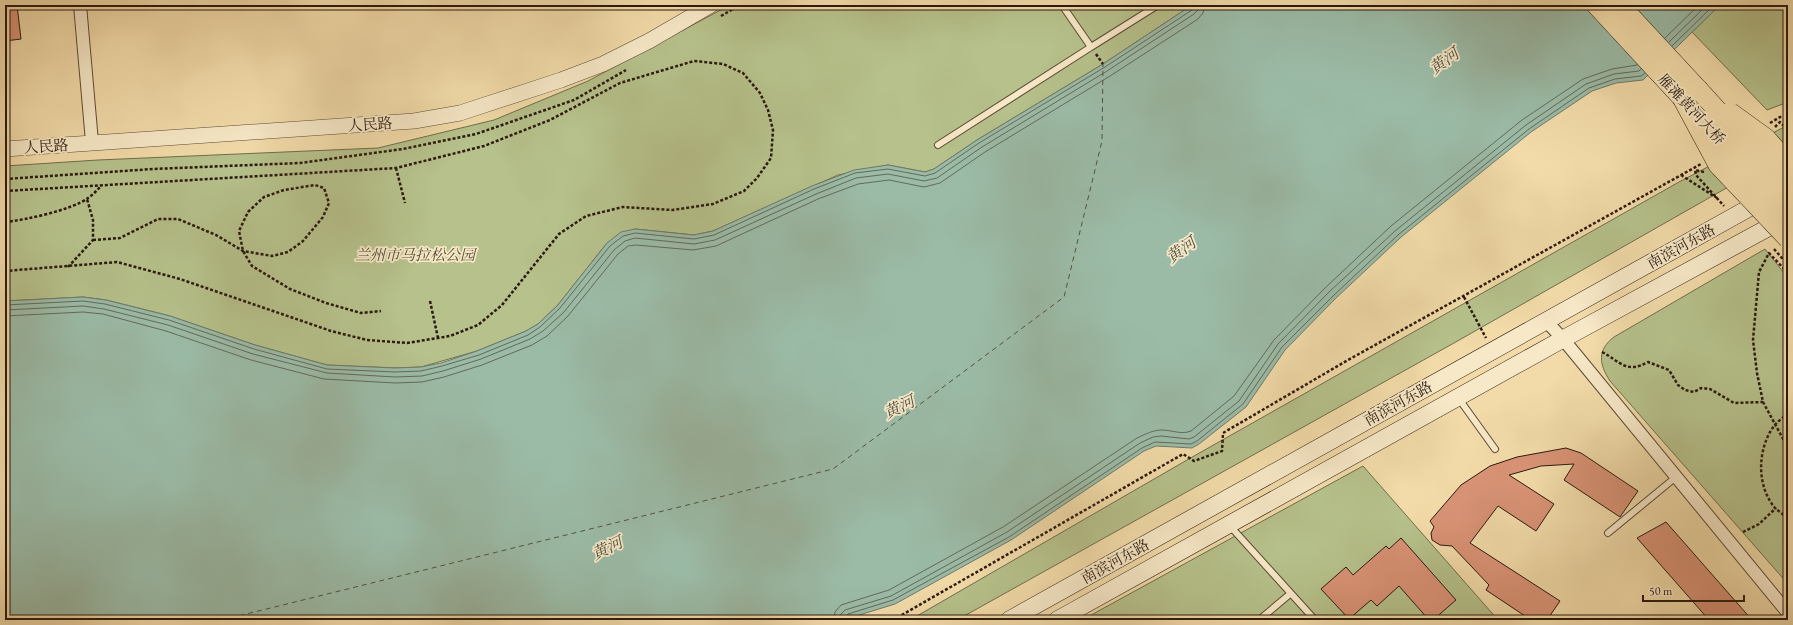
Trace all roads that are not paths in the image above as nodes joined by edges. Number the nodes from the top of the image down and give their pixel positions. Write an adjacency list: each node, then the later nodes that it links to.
1 (80, 5): 9 (street)
2 (711, 5): 9 (street, 人民路)
3 (1062, 5): 7 (lane)
4 (1158, 5): 7 (lane)
5 (1596, 5): 8 (main road, 雁滩黄河大桥)
6 (1620, 5): 8 (main road, 雁滩黄河大桥)
7 (1091, 47): 10 (lane)
8 (1690, 94): 12 (main road, bridge); 13 (main road, 雁滩黄河大桥, bridge); 14 (main road, 雁滩黄河大桥, bridge); 16 (main road, bridge)
9 (92, 142): 11 (street, 人民路)
10 (938, 145)
11 (5, 149)
12 (1788, 163)
13 (1788, 187): 17 (main road, 南滨河东路)
14 (1788, 213)
15 (1788, 217): 18 (main road, 南滨河东路)
16 (1788, 239)
17 (1546, 321): 18 (street); 26 (main road, 南滨河东路)
18 (1563, 339): 19 (main road, 南滨河东路); 21 (street)
19 (1458, 398): 20 (lane); 22 (main road, 南滨河东路)
20 (1495, 449)
21 (1676, 476): 23 (lane); 25 (street)
22 (1229, 525): 24 (lane); 27 (main road, 南滨河东路)
23 (1608, 533)
24 (1290, 594): 28 (lane); 29 (lane)
25 (1788, 613)
26 (1009, 620)
27 (1057, 620)
28 (1258, 620)
29 (1315, 620)

